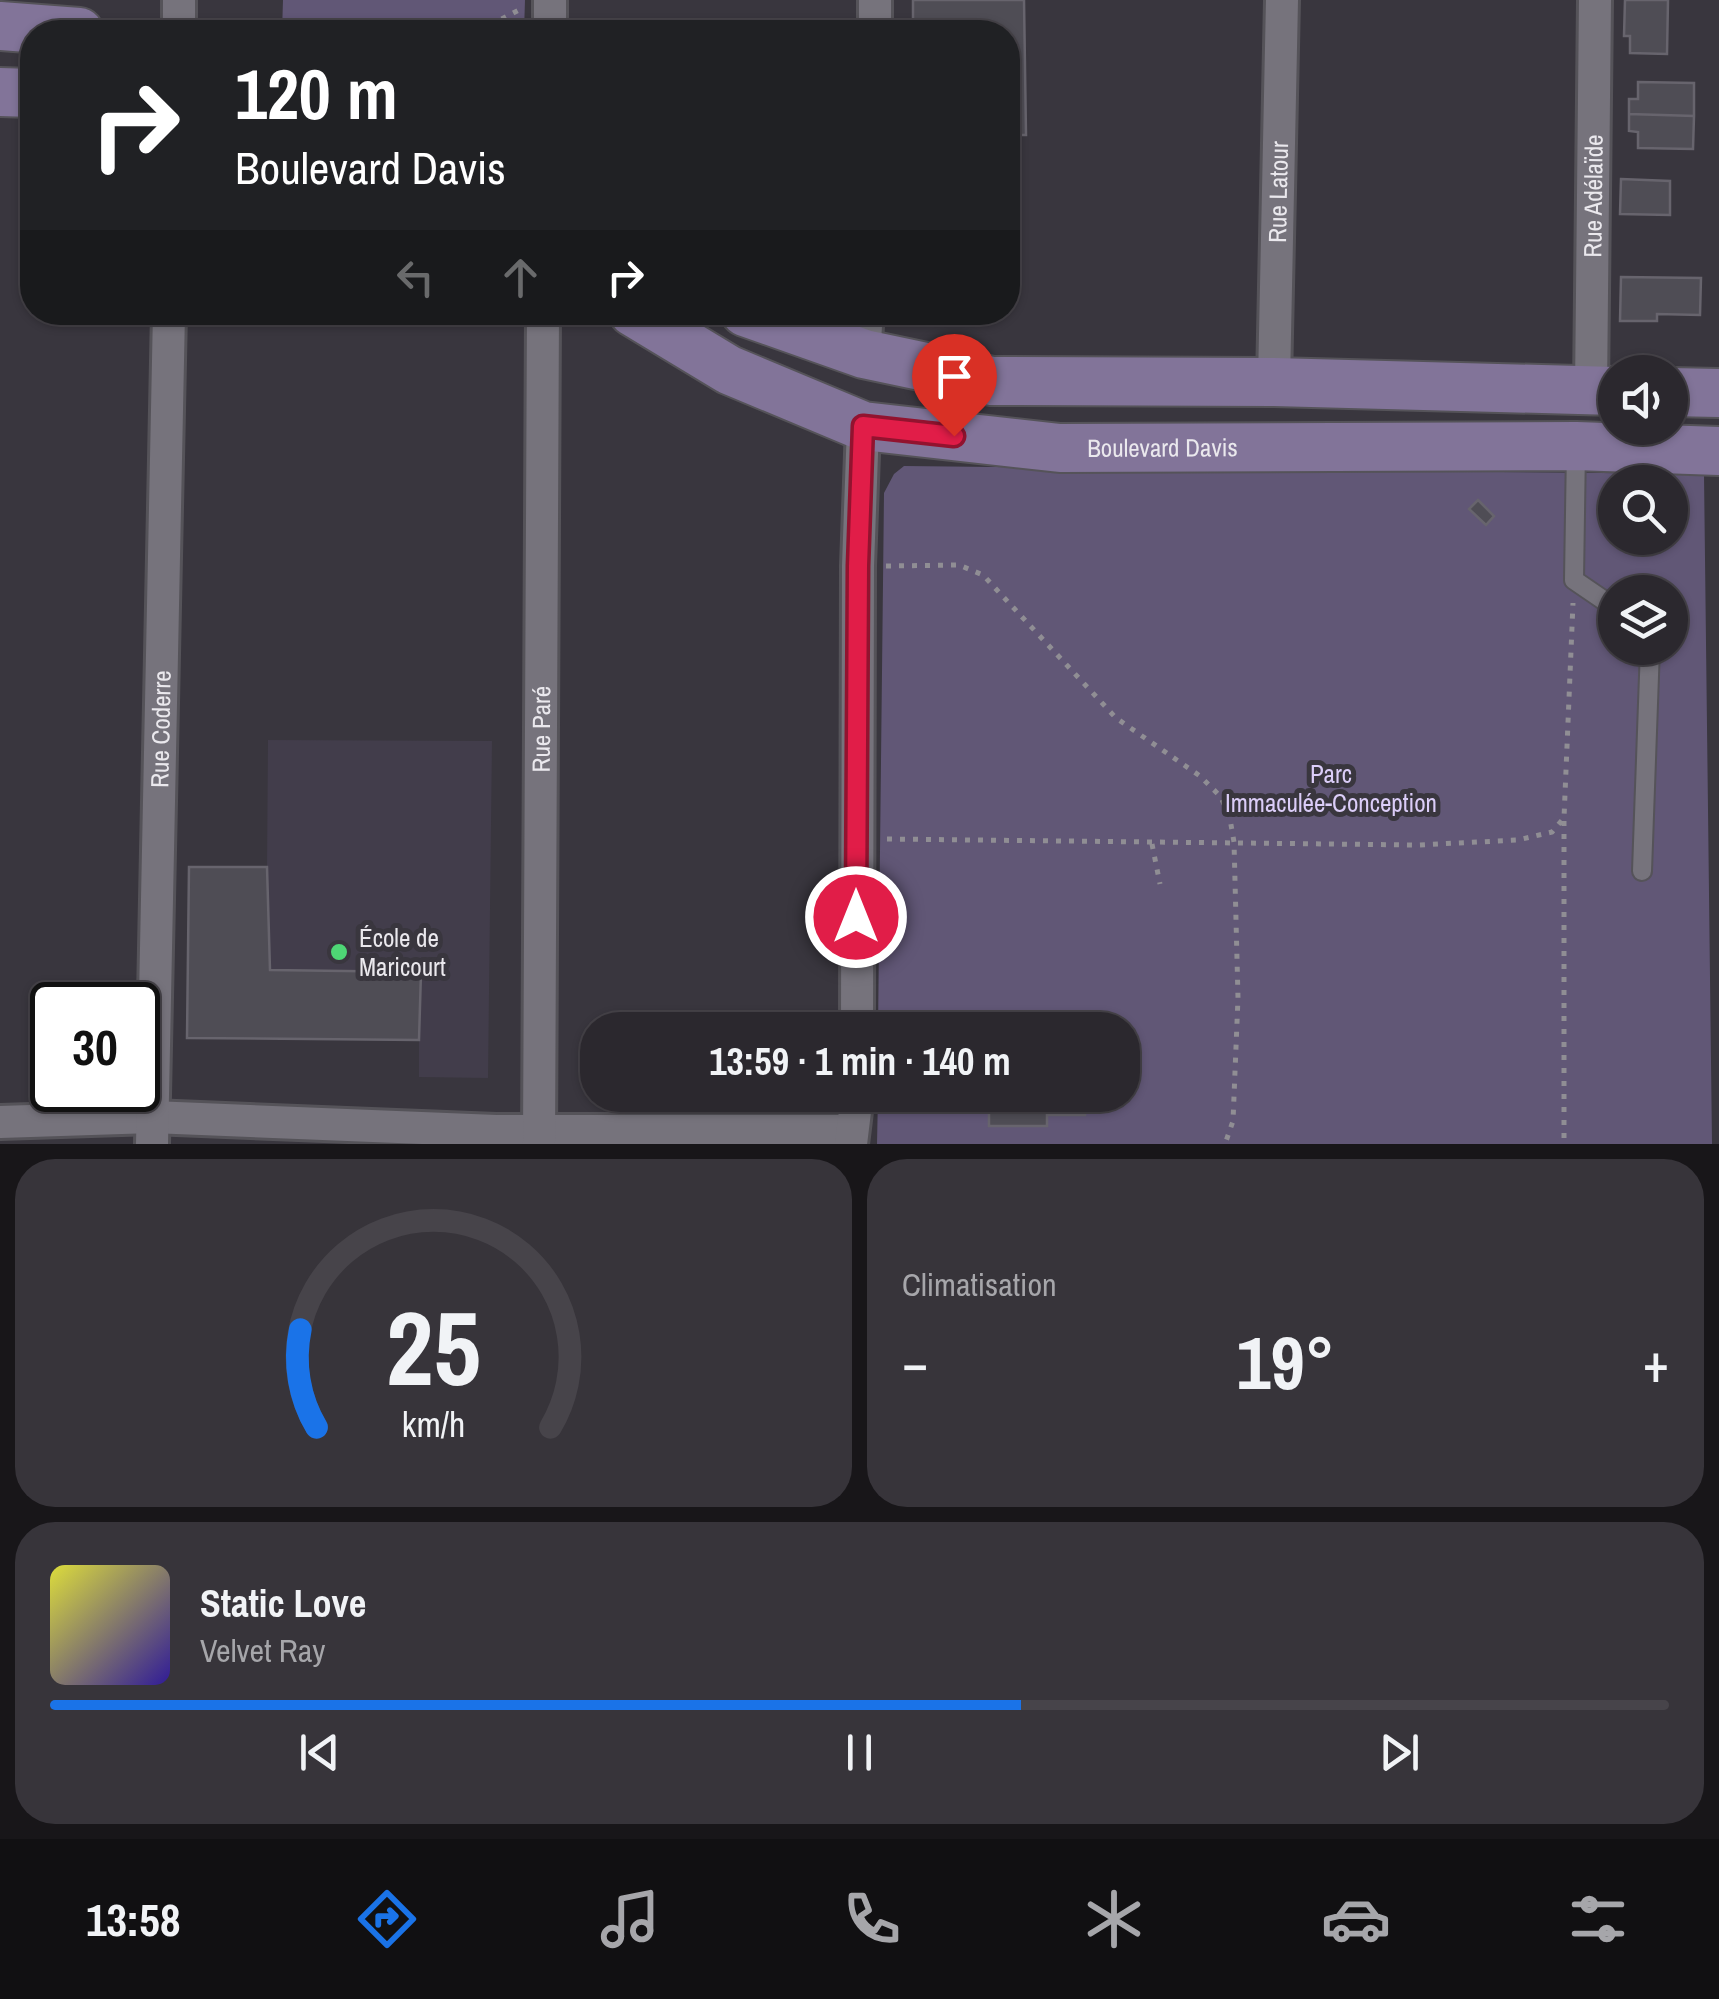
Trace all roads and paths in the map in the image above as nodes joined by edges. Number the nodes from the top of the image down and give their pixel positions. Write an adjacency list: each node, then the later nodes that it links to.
1 (1282, 0): 11 (street, Rue Latour)
2 (1595, 0): 10 (street, Rue Adélaïde)
3 (538, 4): 4 (path)
4 (501, 20)
5 (169, 325): 31 (street, Rue Coderre)
6 (543, 325): 32 (street, Rue Paré)
7 (655, 325): 15 (street, Boulevard Davis)
8 (820, 325): 9 (street)
9 (866, 333): 11 (street)
10 (1602, 355)
11 (1274, 382): 12 (street)
12 (1598, 391)
13 (1688, 392): 14 (street)
14 (1719, 393)
15 (863, 426): 16 (street, Boulevard Davis); 18 (street)
16 (1576, 446): 17 (street, Boulevard Davis); 19 (lane)
17 (1719, 451)
18 (858, 566): 23 (street); 24 (path)
19 (1574, 580): 20 (lane); 22 (path)
20 (1598, 596)
21 (1649, 665): 26 (lane)
22 (1564, 818): 24 (path); 35 (path)
23 (856, 838): 25 (path); 28 (street)
24 (1234, 842): 25 (path); 34 (path)
25 (1152, 844): 27 (path)
26 (1642, 871)
27 (1160, 884)
28 (856, 1012)
29 (855, 1112): 33 (street)
30 (0, 1122): 31 (street)
31 (152, 1130): 32 (street)
32 (539, 1138): 33 (street)
33 (851, 1138)
34 (1225, 1144)
35 (1564, 1144)

